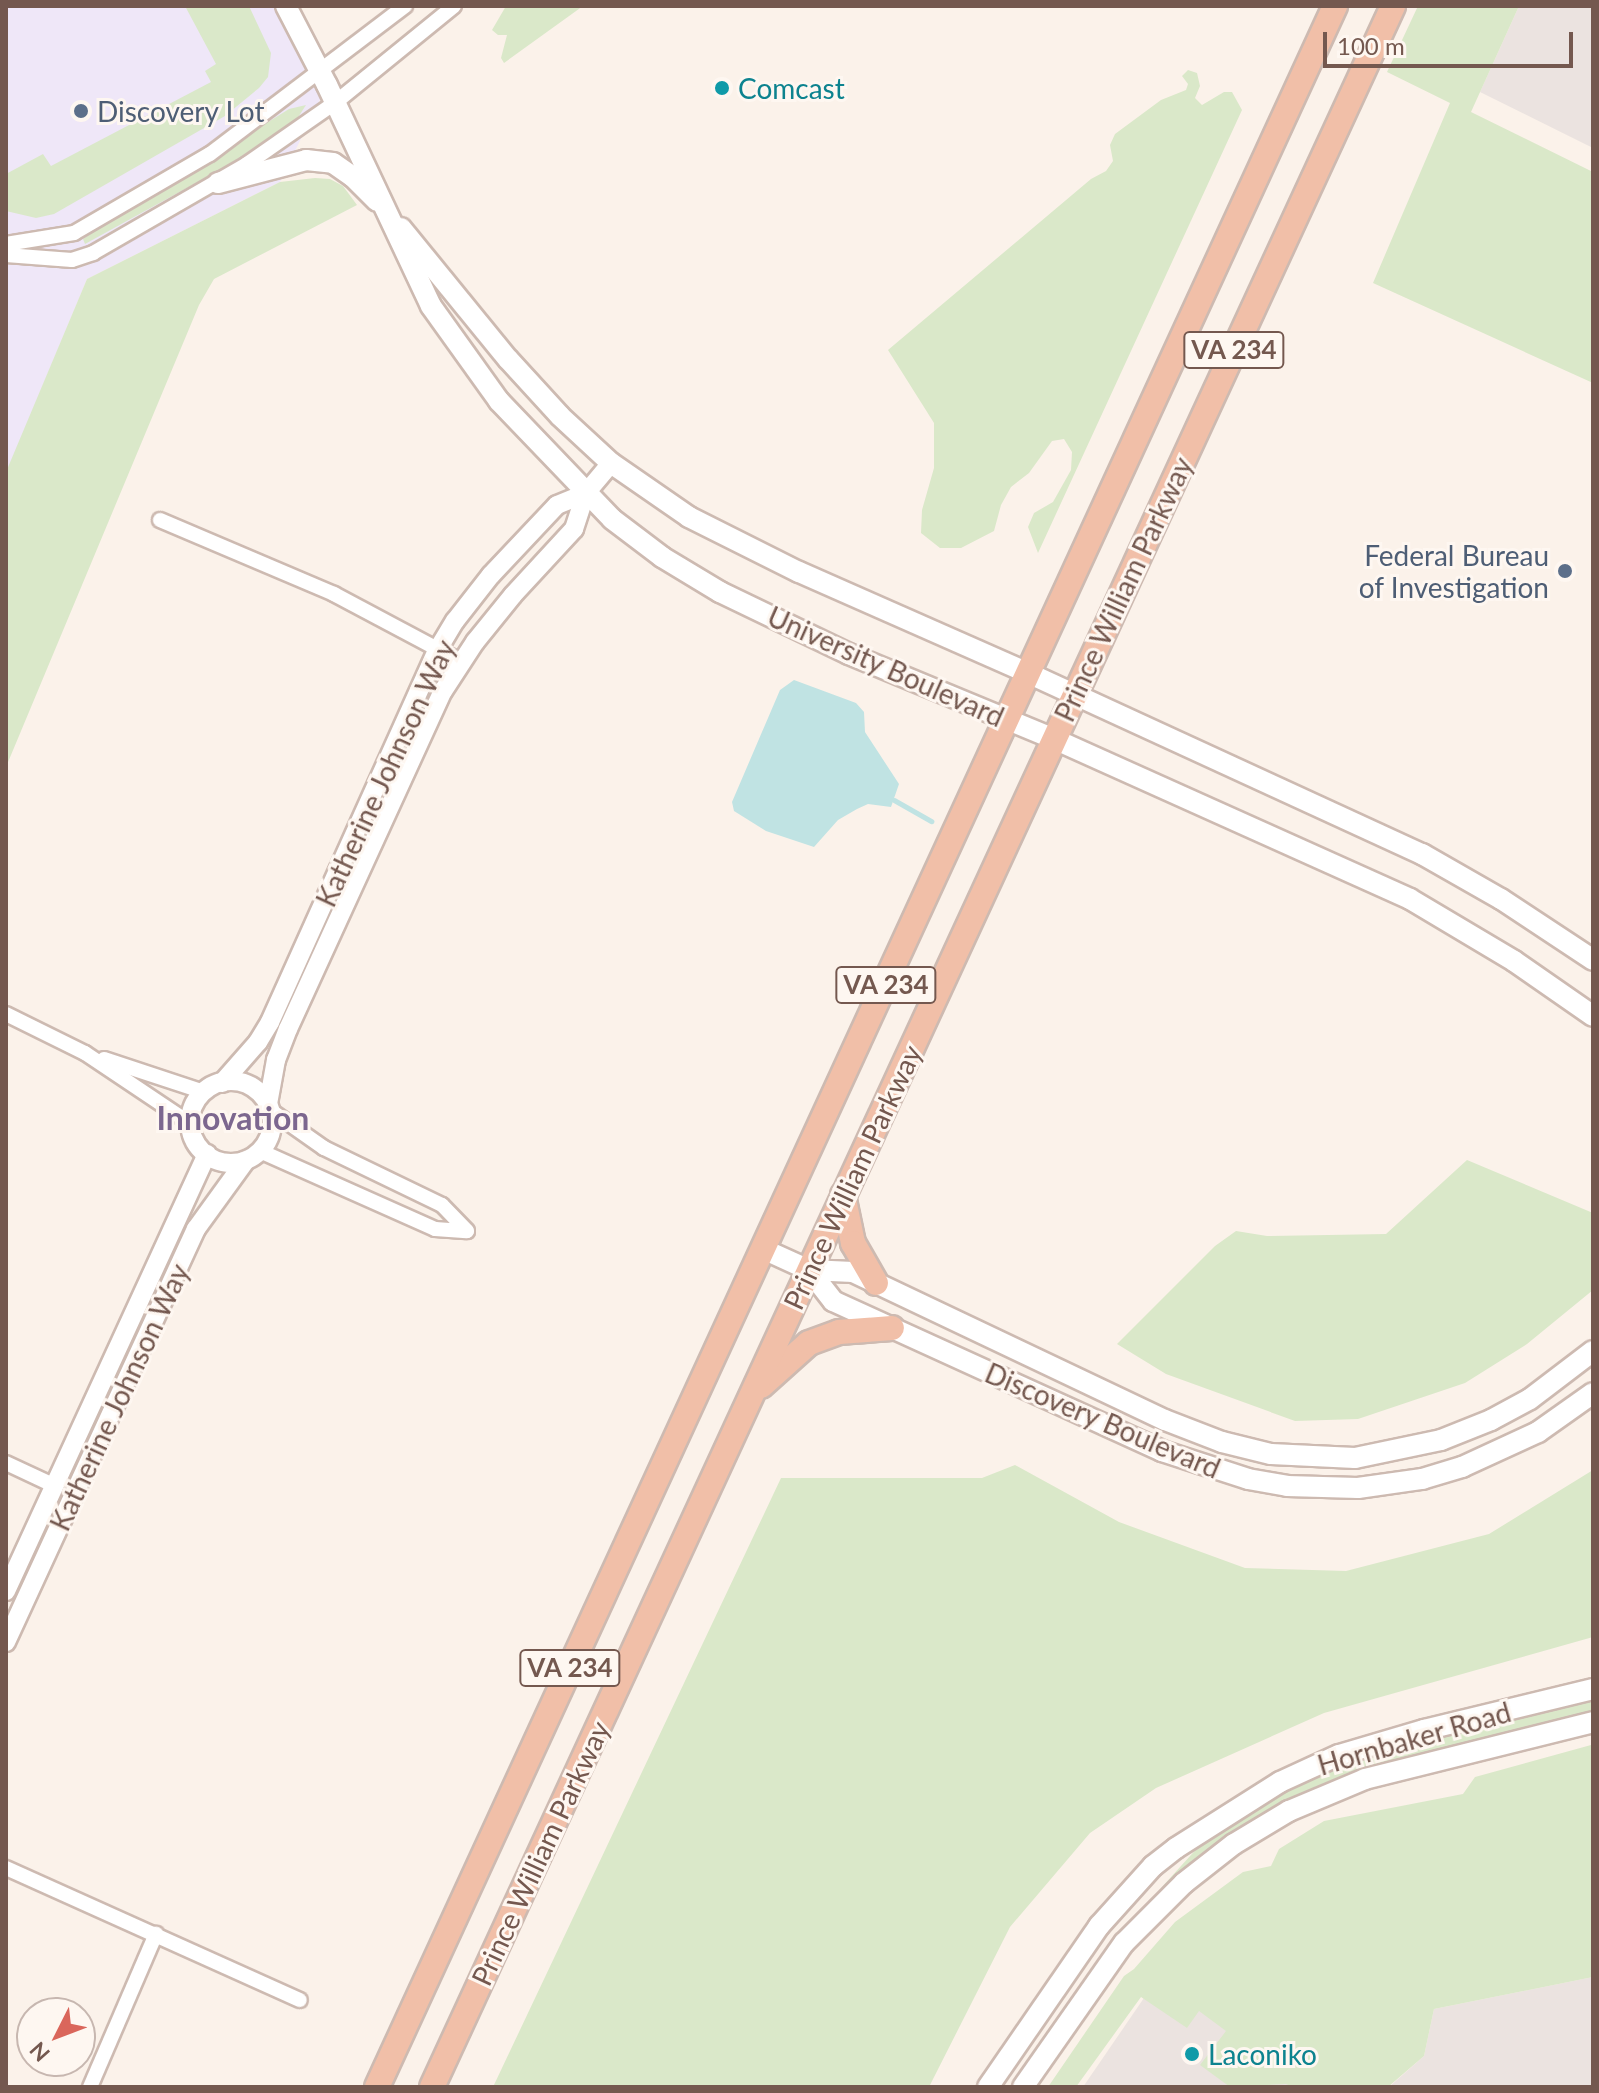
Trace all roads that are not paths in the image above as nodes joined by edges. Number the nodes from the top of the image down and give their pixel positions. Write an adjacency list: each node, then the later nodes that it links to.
1 (286, 6): 6 (main road, University Boulevard)
2 (405, 6): 6 (street)
3 (454, 6): 7 (street)
4 (1335, 6): 17 (highway, Prince William Parkway / VA 234)
5 (1393, 6): 18 (highway, Prince William Parkway / VA 234)
6 (321, 73): 7 (main road, University Boulevard); 10 (street)
7 (336, 102): 8 (street); 9 (main road, University Boulevard)
8 (218, 183): 9 (main road); 11 (street)
9 (389, 213): 12 (main road, University Boulevard); 13 (main road, University Boulevard)
10 (6, 244)
11 (6, 255)
12 (611, 463): 13 (street, Katherine Johnson Way); 17 (main road, University Boulevard)
13 (586, 493): 15 (street, Katherine Johnson Way); 16 (street, Katherine Johnson Way); 19 (main road, University Boulevard)
14 (160, 520): 15 (street)
15 (438, 649): 16 (street); 25 (street, Katherine Johnson Way)
16 (462, 662): 27 (street, Katherine Johnson Way)
17 (1028, 673): 18 (main road, University Boulevard); 19 (highway, Prince William Parkway / VA 234)
18 (1075, 694): 20 (highway, Prince William Parkway / VA 234); 21 (main road, University Boulevard)
19 (1009, 721): 20 (main road, University Boulevard); 32 (highway, Prince William Parkway / VA 234)
20 (1054, 739): 23 (main road, University Boulevard); 31 (highway, Prince William Parkway / VA 234)
21 (1593, 960)
22 (6, 1014): 24 (street)
23 (1593, 1016)
24 (85, 1053): 26 (street); 28 (street)
25 (222, 1083): 26 (street); 27 (street)
26 (204, 1092): 28 (street)
27 (269, 1107): 30 (street); 30 (street)
28 (191, 1124): 29 (street)
29 (207, 1154): 30 (street); 42 (street, Katherine Johnson Way)
30 (253, 1156): 44 (street, Katherine Johnson Way)
31 (843, 1195): 33 (highway, Prince William Parkway / VA 234); 34 (highway)
32 (763, 1249): 33 (main road, Discovery Boulevard); 51 (highway, Prince William Parkway / VA 234)
33 (809, 1270): 34 (main road, Discovery Boulevard); 35 (main road, Discovery Boulevard); 38 (highway, Prince William Parkway / VA 234)
34 (876, 1283): 39 (main road, Discovery Boulevard)
35 (892, 1328): 38 (highway); 41 (main road, Discovery Boulevard)
36 (1593, 1351): 39 (main road, Discovery Boulevard)
37 (1593, 1393): 41 (main road, Discovery Boulevard)
38 (750, 1396): 52 (highway, Prince William Parkway / VA 234)
39 (1397, 1451): 41 (main road)
40 (6, 1463): 42 (street)
41 (1401, 1482)
42 (55, 1486): 43 (street, Katherine Johnson Way)
43 (6, 1591)
44 (6, 1642)
45 (1593, 1689): 53 (main road, Hornbaker Road)
46 (1593, 1722): 54 (main road, Hornbaker Road)
47 (9, 1867): 48 (street)
48 (156, 1934): 49 (street); 50 (street)
49 (300, 2000)
50 (90, 2087)
51 (377, 2087)
52 (432, 2087)
53 (988, 2087)
54 (1023, 2087)

